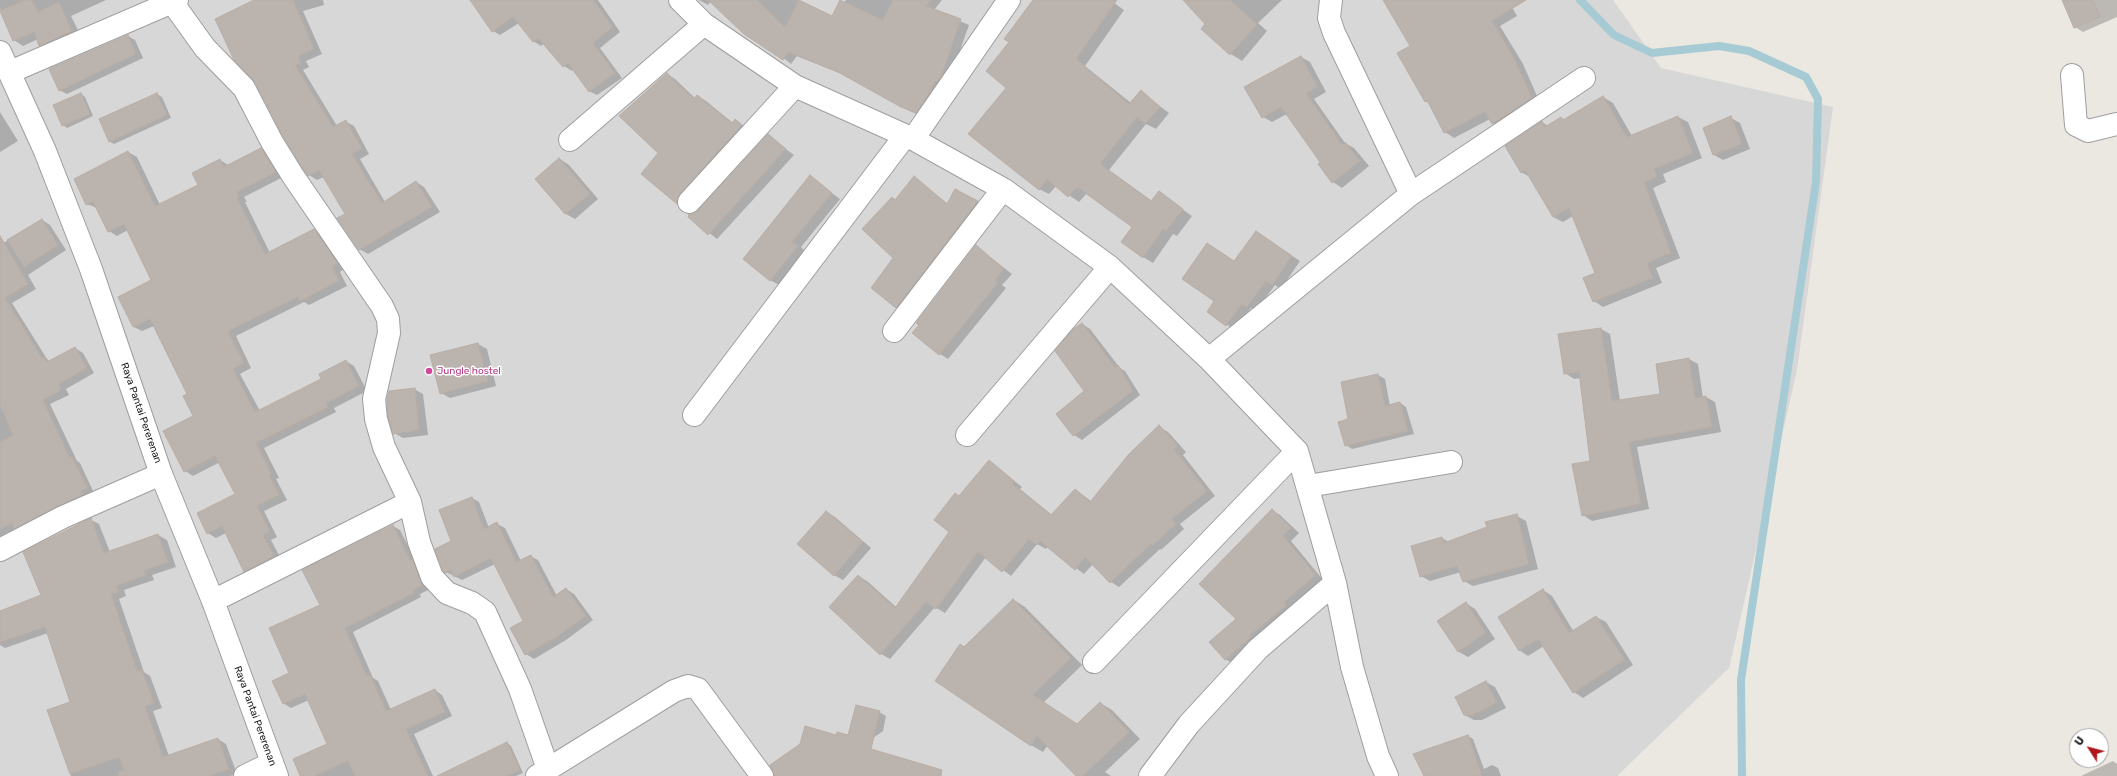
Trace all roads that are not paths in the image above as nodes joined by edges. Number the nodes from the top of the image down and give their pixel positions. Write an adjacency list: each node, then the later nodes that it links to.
1 (680, 0): 5 (street)
2 (1009, 0): 12 (street)
3 (1331, 0): 15 (street)
4 (175, 1): 7 (street); 26 (street)
5 (704, 24): 10 (street); 13 (street)
6 (0, 52): 7 (street, Raya Pantai Pererenan)
7 (10, 72): 24 (street, Raya Pantai Pererenan)
8 (2072, 75): 11 (street)
9 (1584, 78): 15 (street)
10 (795, 86): 12 (street); 16 (street)
11 (2117, 124)
12 (909, 137): 14 (street); 20 (street)
13 (570, 140)
14 (1003, 189): 17 (street); 18 (street)
15 (1411, 194): 19 (street)
16 (688, 202)
17 (1110, 267): 19 (street); 21 (street)
18 (894, 331)
19 (1209, 359): 22 (street)
20 (694, 415)
21 (967, 435)
22 (1297, 451): 25 (street); 30 (street)
23 (1451, 462): 25 (street)
24 (161, 474): 27 (street); 29 (street, Raya Pantai Pererenan)
25 (1308, 486): 28 (street)
26 (410, 502): 29 (street); 32 (street)
27 (0, 550)
28 (1335, 583): 35 (street); 36 (street)
29 (213, 601): 31 (street, Raya Pantai Pererenan)
30 (1094, 662)
31 (275, 769): 33 (street)
32 (543, 772): 34 (street)
33 (245, 776)
34 (762, 776)
35 (1150, 776)
36 (1387, 776)

